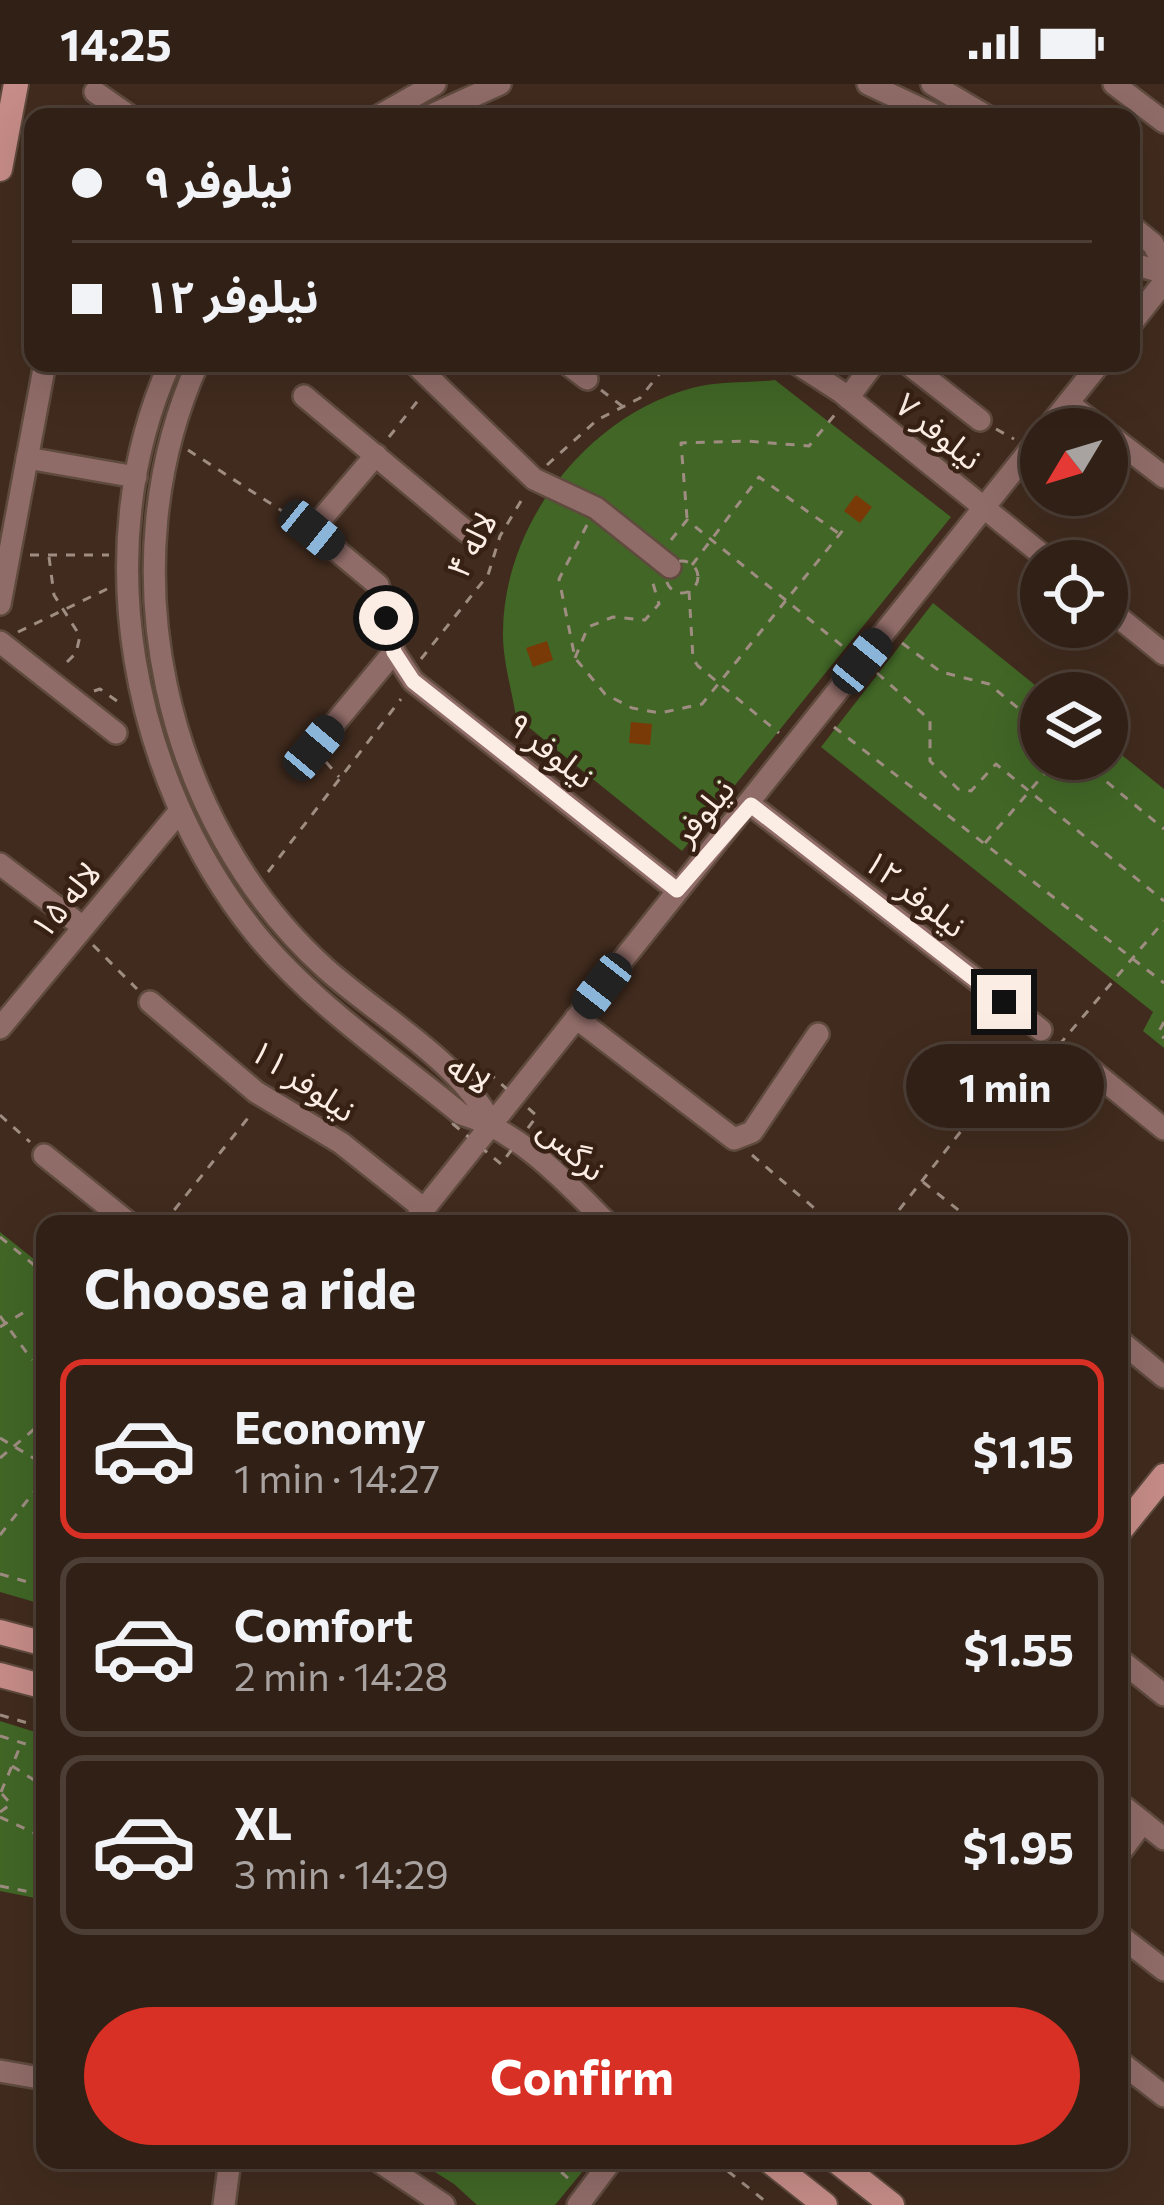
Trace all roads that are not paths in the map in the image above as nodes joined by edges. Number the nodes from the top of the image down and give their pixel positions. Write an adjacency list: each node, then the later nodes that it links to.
1 (16, 84): 14 (main road)
2 (436, 84): 10 (street)
3 (500, 84): 11 (street)
4 (868, 84): 12 (street)
5 (932, 84): 8 (street)
6 (1114, 84): 13 (street)
7 (96, 88): 9 (street)
8 (951, 91)
9 (120, 108)
10 (393, 108)
11 (447, 108)
12 (920, 108)
13 (1164, 122)
14 (0, 169)
15 (1140, 233): 16 (street)
16 (1164, 264)
17 (1164, 278): 18 (street)
18 (1140, 311)
19 (43, 372): 37 (street)
20 (167, 372): 39 (street, لاله)
21 (195, 372): 63 (street, لاله)
22 (426, 372): 44 (street)
23 (577, 372): 28 (street)
24 (809, 372): 30 (street, نیلوفر ۷)
25 (867, 372): 30 (street)
26 (919, 372): 34 (street)
27 (1093, 372): 31 (street)
28 (587, 380)
29 (304, 396): 36 (street)
30 (848, 398): 41 (street, نیلوفر ۷)
31 (1068, 403): 32 (street); 33 (street)
32 (1064, 408)
33 (1074, 408)
34 (980, 420)
35 (1128, 449): 40 (street)
36 (376, 455): 42 (street); 48 (street, نیلوفر ۹)
37 (27, 458): 39 (street); 45 (street)
38 (1020, 463): 41 (street, نیلوفر)
39 (136, 477): 53 (street, لاله)
40 (1164, 477)
41 (984, 508): 43 (street, نیلوفر ۷); 52 (street, نیلوفر)
42 (467, 532)
43 (1024, 540)
44 (681, 566)
45 (9, 609)
46 (1128, 625): 49 (street)
47 (0, 642): 50 (street)
48 (394, 652): 51 (street); 55 (street, نیلوفر ۹)
49 (1164, 654)
50 (116, 733)
51 (314, 748)
52 (751, 805): 55 (street, نیلوفر); 60 (street, نیلوفر ۱۲)
53 (179, 812): 56 (street, لاله ۱۵); 63 (street, لاله)
54 (0, 864): 56 (street)
55 (677, 890): 58 (street, نیلوفر)
56 (83, 928): 59 (street, لاله ۱۵)
57 (150, 1002): 67 (street, نیلوفر ۱۱)
58 (577, 1018): 61 (street); 63 (street, نیلوفر)
59 (0, 1028)
60 (1041, 1030)
61 (818, 1034)
62 (1078, 1060): 64 (street)
63 (492, 1124): 68 (street, نیلوفر); 69 (street, نرگس)
64 (1164, 1129)
65 (44, 1155): 66 (street)
66 (119, 1215)
67 (417, 1215)
68 (419, 1215)
69 (599, 1215)
70 (1128, 1347): 71 (street)
71 (1164, 1377)
72 (1164, 1476): 73 (main road)
73 (1128, 1521)
74 (0, 1632): 75 (main road)
75 (36, 1642)
76 (1128, 1666): 79 (street)
77 (0, 1676): 78 (main road)
78 (36, 1686)
79 (1164, 1695)
80 (1128, 1810): 81 (street)
81 (1143, 1822): 82 (street); 83 (street)
82 (1164, 1839)
83 (1128, 1842)
84 (1128, 1941): 85 (street)
85 (1164, 1970)
86 (1128, 2068): 89 (street)
87 (0, 2071): 88 (street)
88 (36, 2078)
89 (1164, 2096)
90 (229, 2169): 96 (street)
91 (390, 2169): 97 (street)
92 (605, 2169): 95 (street)
93 (779, 2169): 98 (main road)
94 (846, 2169): 99 (main road)
95 (582, 2199)
96 (224, 2205)
97 (444, 2205)
98 (825, 2205)
99 (892, 2205)

